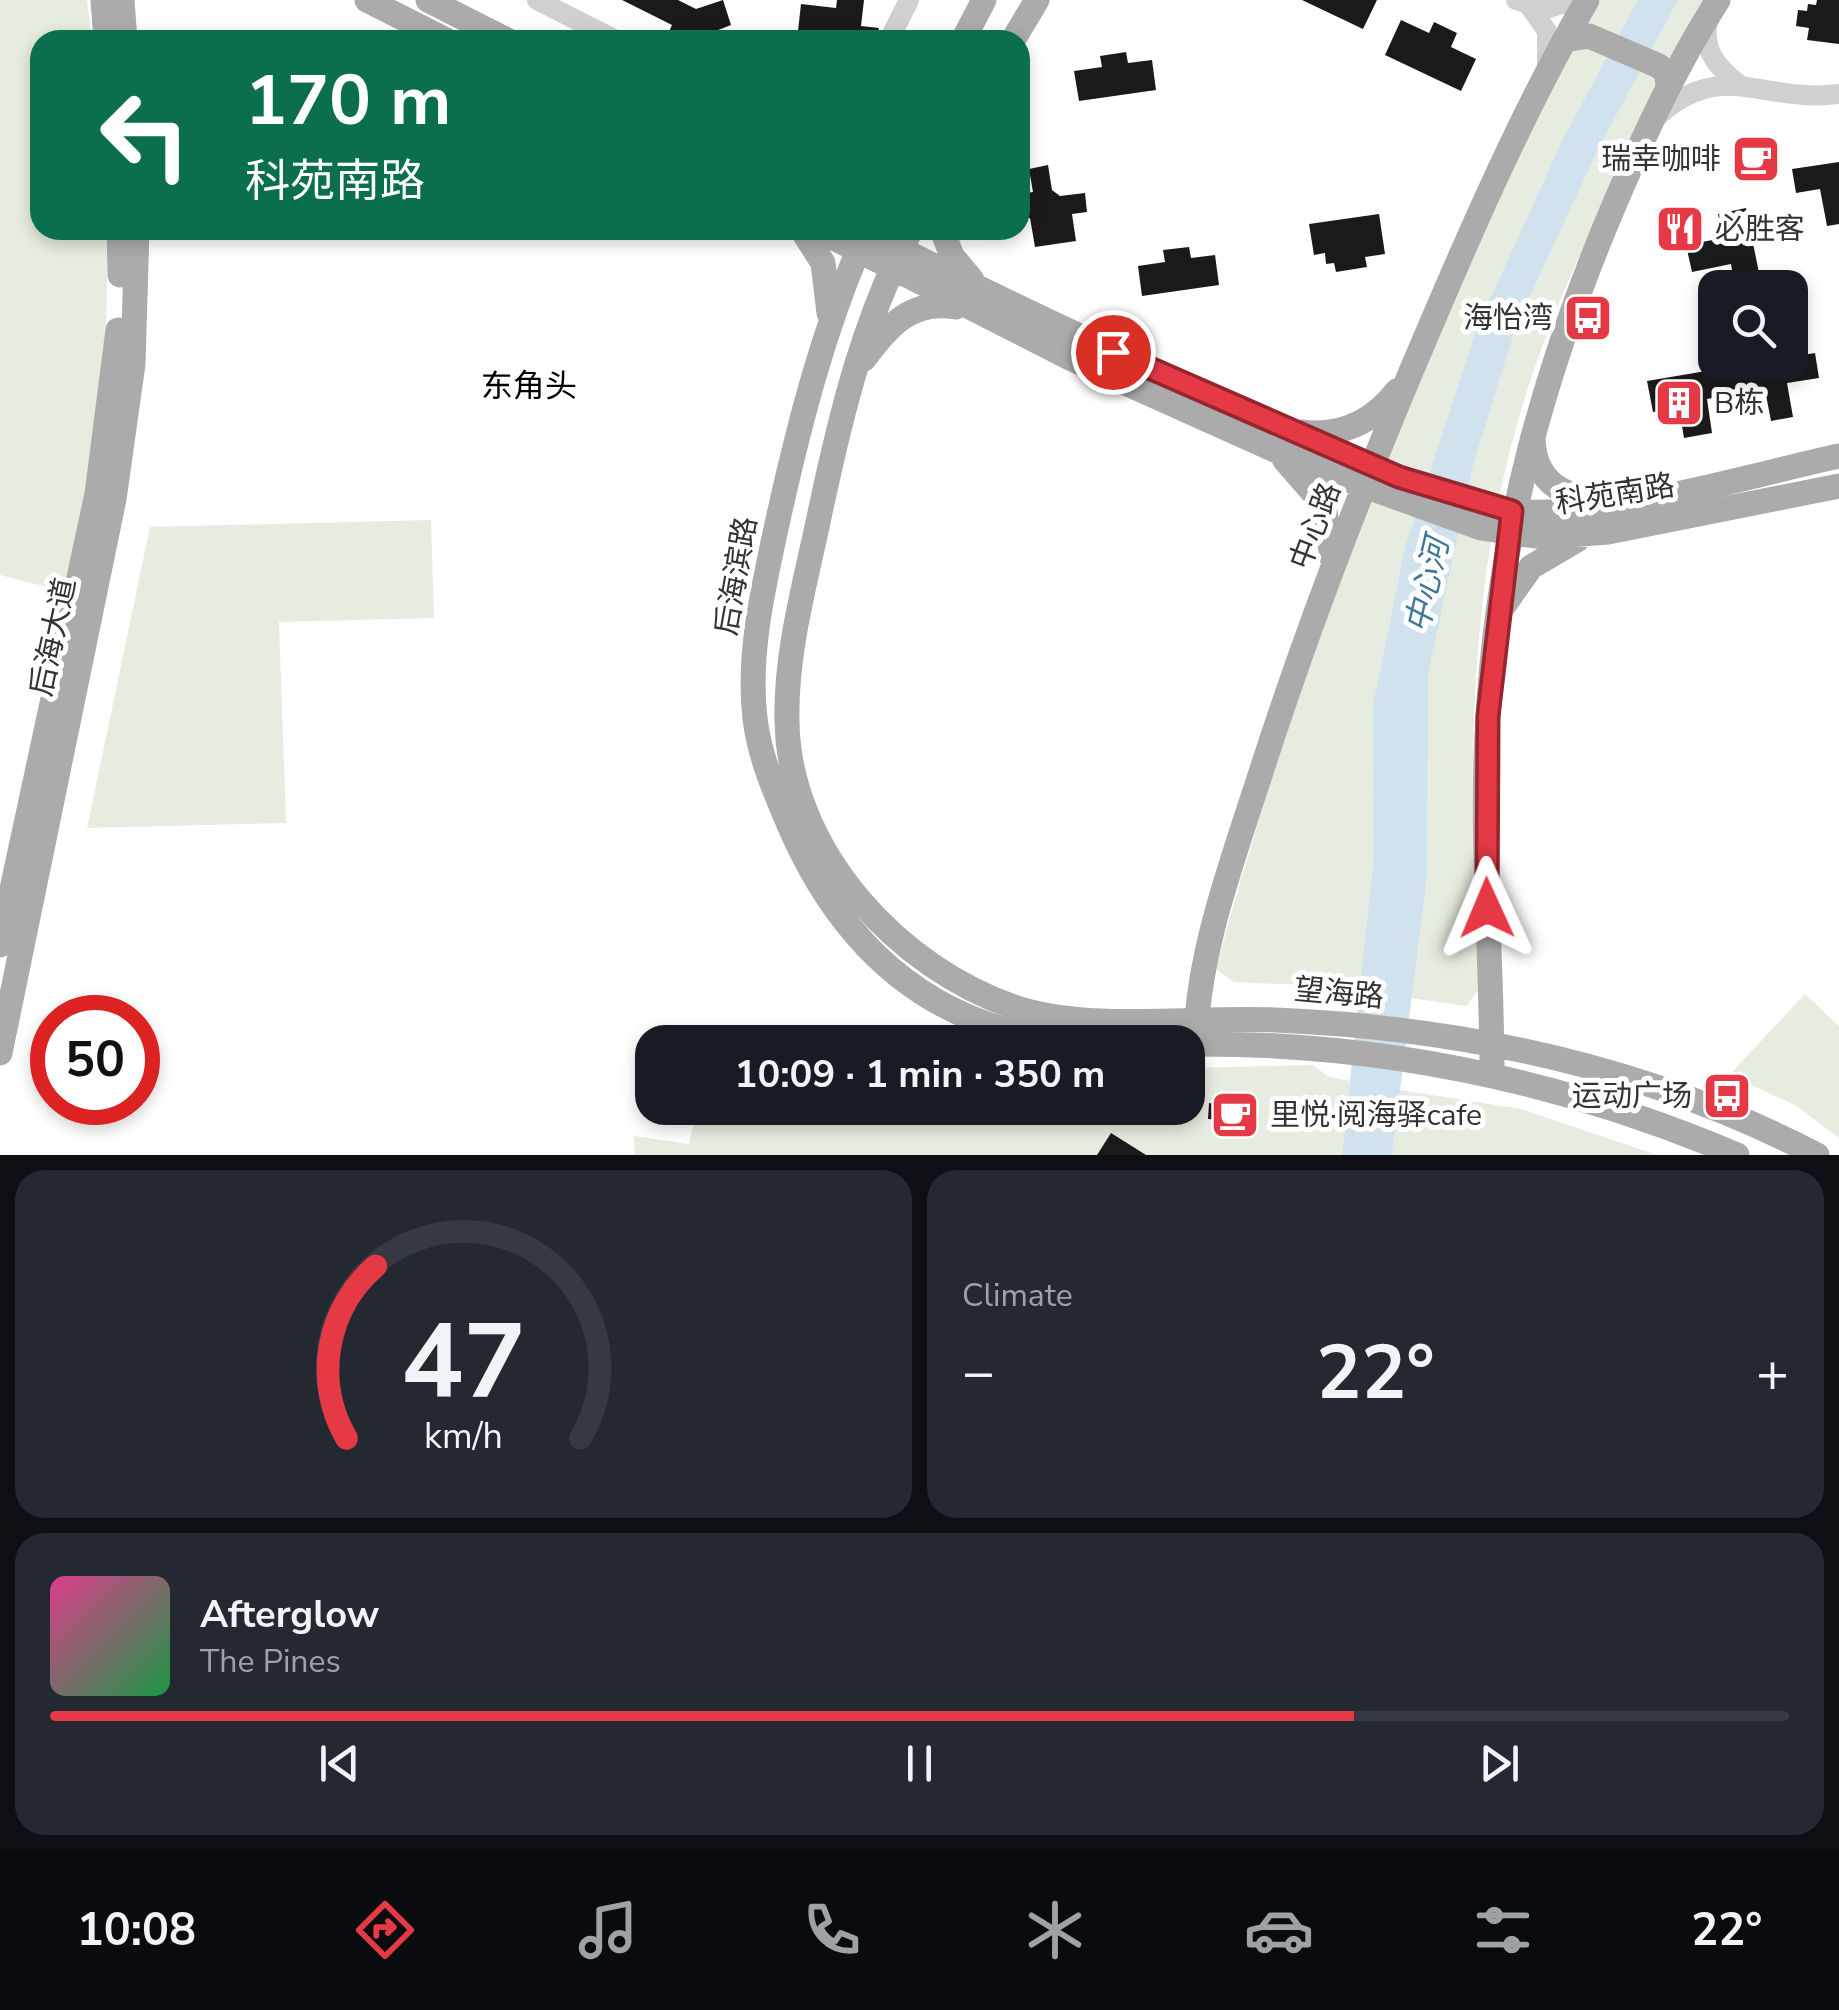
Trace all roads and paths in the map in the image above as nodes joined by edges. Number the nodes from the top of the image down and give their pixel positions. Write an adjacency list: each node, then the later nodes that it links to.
1 (103, 0): 12 (main road)
2 (122, 0): 13 (main road)
3 (367, 0): 14 (main road)
4 (428, 0): 15 (main road)
5 (537, 0): 16 (street)
6 (909, 0): 17 (street)
7 (984, 0): 18 (main road)
8 (1036, 0): 19 (main road)
9 (1523, 3): 11 (street); 21 (street)
10 (1714, 7): 20 (main road); 22 (street)
11 (1582, 18): 20 (main road); 21 (main road, 中心路)
12 (105, 30)
13 (124, 30)
14 (426, 30)
15 (487, 30)
16 (596, 30)
17 (894, 30)
18 (968, 30)
19 (1019, 30)
20 (1670, 65): 24 (main road)
21 (1546, 77): 34 (main road, 中心路)
22 (1740, 85): 23 (street); 24 (street)
23 (1839, 94)
24 (1652, 122): 36 (main road)
25 (119, 240): 47 (main road, 后海大道)
26 (137, 240): 55 (main road, 后海大道)
27 (808, 240): 33 (main road)
28 (862, 240): 33 (main road, 后海滨路)
29 (875, 240): 31 (main road, 科苑南路)
30 (946, 240): 32 (main road)
31 (901, 250): 32 (main road, 科苑南路); 35 (main road)
32 (975, 300): 35 (main road); 37 (main road, 科苑南路)
33 (829, 328): 46 (main road, 后海滨路)
34 (1412, 370): 37 (main road); 39 (main road, 中心路)
35 (849, 380): 46 (main road)
36 (1534, 423): 41 (main road); 42 (main road)
37 (1281, 440): 39 (main road, 科苑南路); 44 (main road)
38 (1839, 456): 41 (main road, 科苑南路)
39 (1368, 477): 42 (main road, 科苑南路); 44 (main road, 中心路)
40 (1839, 486): 43 (main road, 科苑南路)
41 (1623, 502): 42 (main road, 科苑南路)
42 (1497, 520): 43 (main road, 科苑南路); 45 (main road)
43 (1608, 532): 45 (main road)
44 (1332, 570): 48 (main road, 中心路)
45 (1496, 617): 53 (main road)
46 (856, 918): 48 (main road, 望海路); 49 (main road)
47 (0, 945)
48 (1196, 1017): 50 (main road, 中心路); 51 (main road, 望海路)
49 (982, 1025)
50 (1195, 1025)
51 (1235, 1031): 52 (main road, 望海路); 54 (main road, 望海路)
52 (1205, 1040)
53 (1492, 1044): 54 (main road, 望海路); 56 (main road); 59 (main road, 望海路)
54 (1461, 1053): 56 (main road, 望海路)
55 (0, 1054)
56 (1492, 1073): 57 (main road, 望海路)
57 (1704, 1148): 58 (main road, 望海路)
58 (1738, 1155)
59 (1817, 1155)

